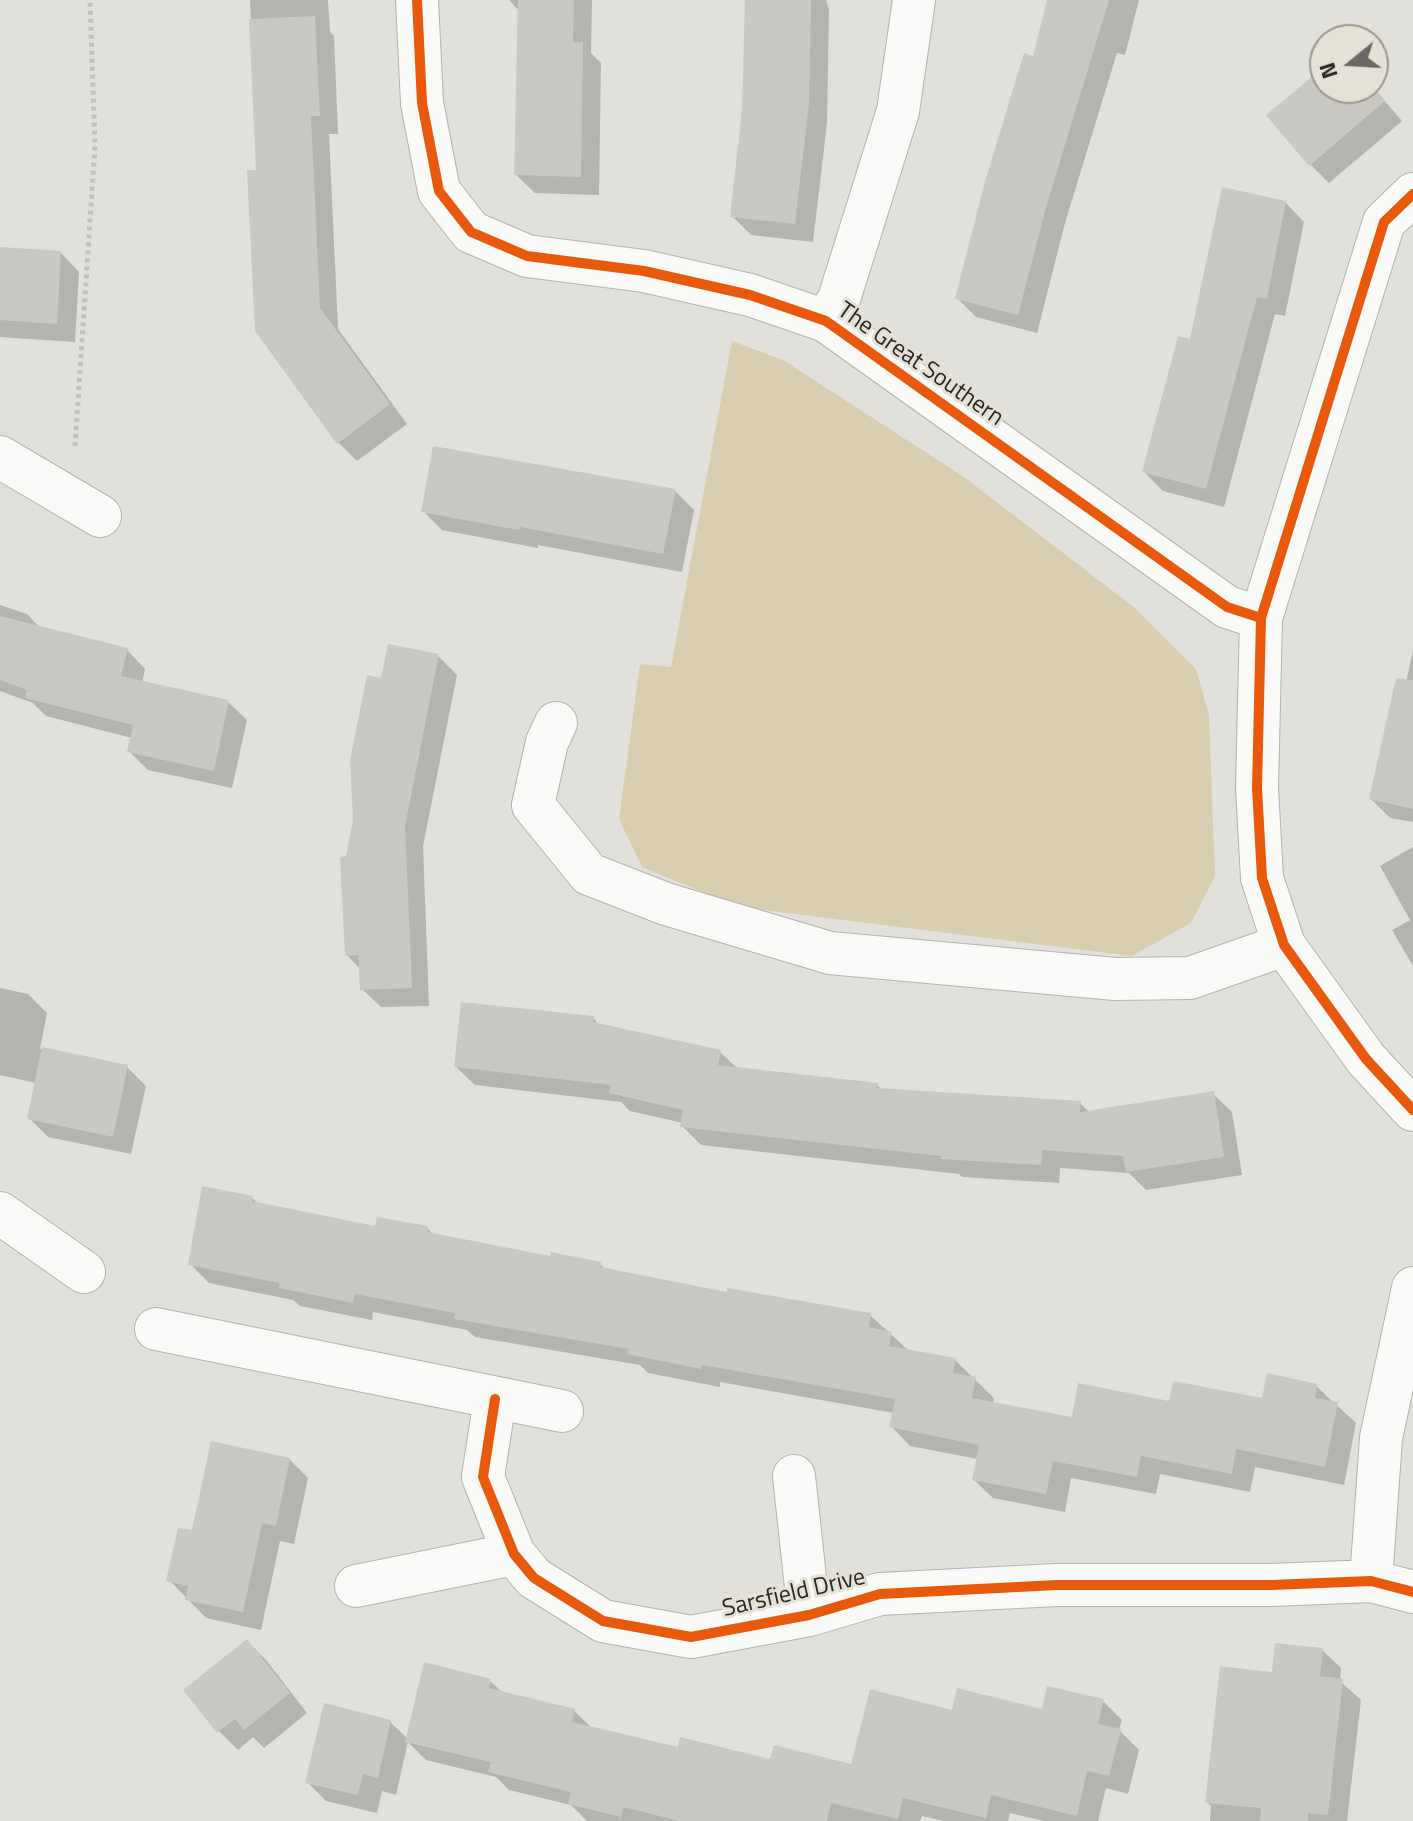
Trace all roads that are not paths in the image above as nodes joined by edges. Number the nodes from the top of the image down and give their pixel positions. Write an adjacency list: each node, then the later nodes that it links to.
1 (417, 0): 4 (street, The Great Southern)
2 (914, 0): 4 (street, The Great Southern)
3 (1413, 194): 7 (street)
4 (826, 321): 7 (street, The Great Southern)
5 (0, 457): 6 (street)
6 (85, 507)
7 (1261, 618): 9 (street)
8 (556, 723): 9 (street)
9 (1284, 945): 10 (street)
10 (1413, 1110)
11 (0, 1213): 12 (street)
12 (84, 1272)
13 (1413, 1288): 19 (street)
14 (156, 1329): 15 (street)
15 (495, 1399): 16 (street); 18 (street, Sarsfield Drive)
16 (562, 1411)
17 (794, 1476): 22 (street, Sarsfield Drive)
18 (514, 1554): 20 (street); 22 (street, Sarsfield Drive)
19 (1371, 1581): 21 (street, Sarsfield Drive); 22 (street, Sarsfield Drive)
20 (356, 1586)
21 (1413, 1592)
22 (809, 1615)

